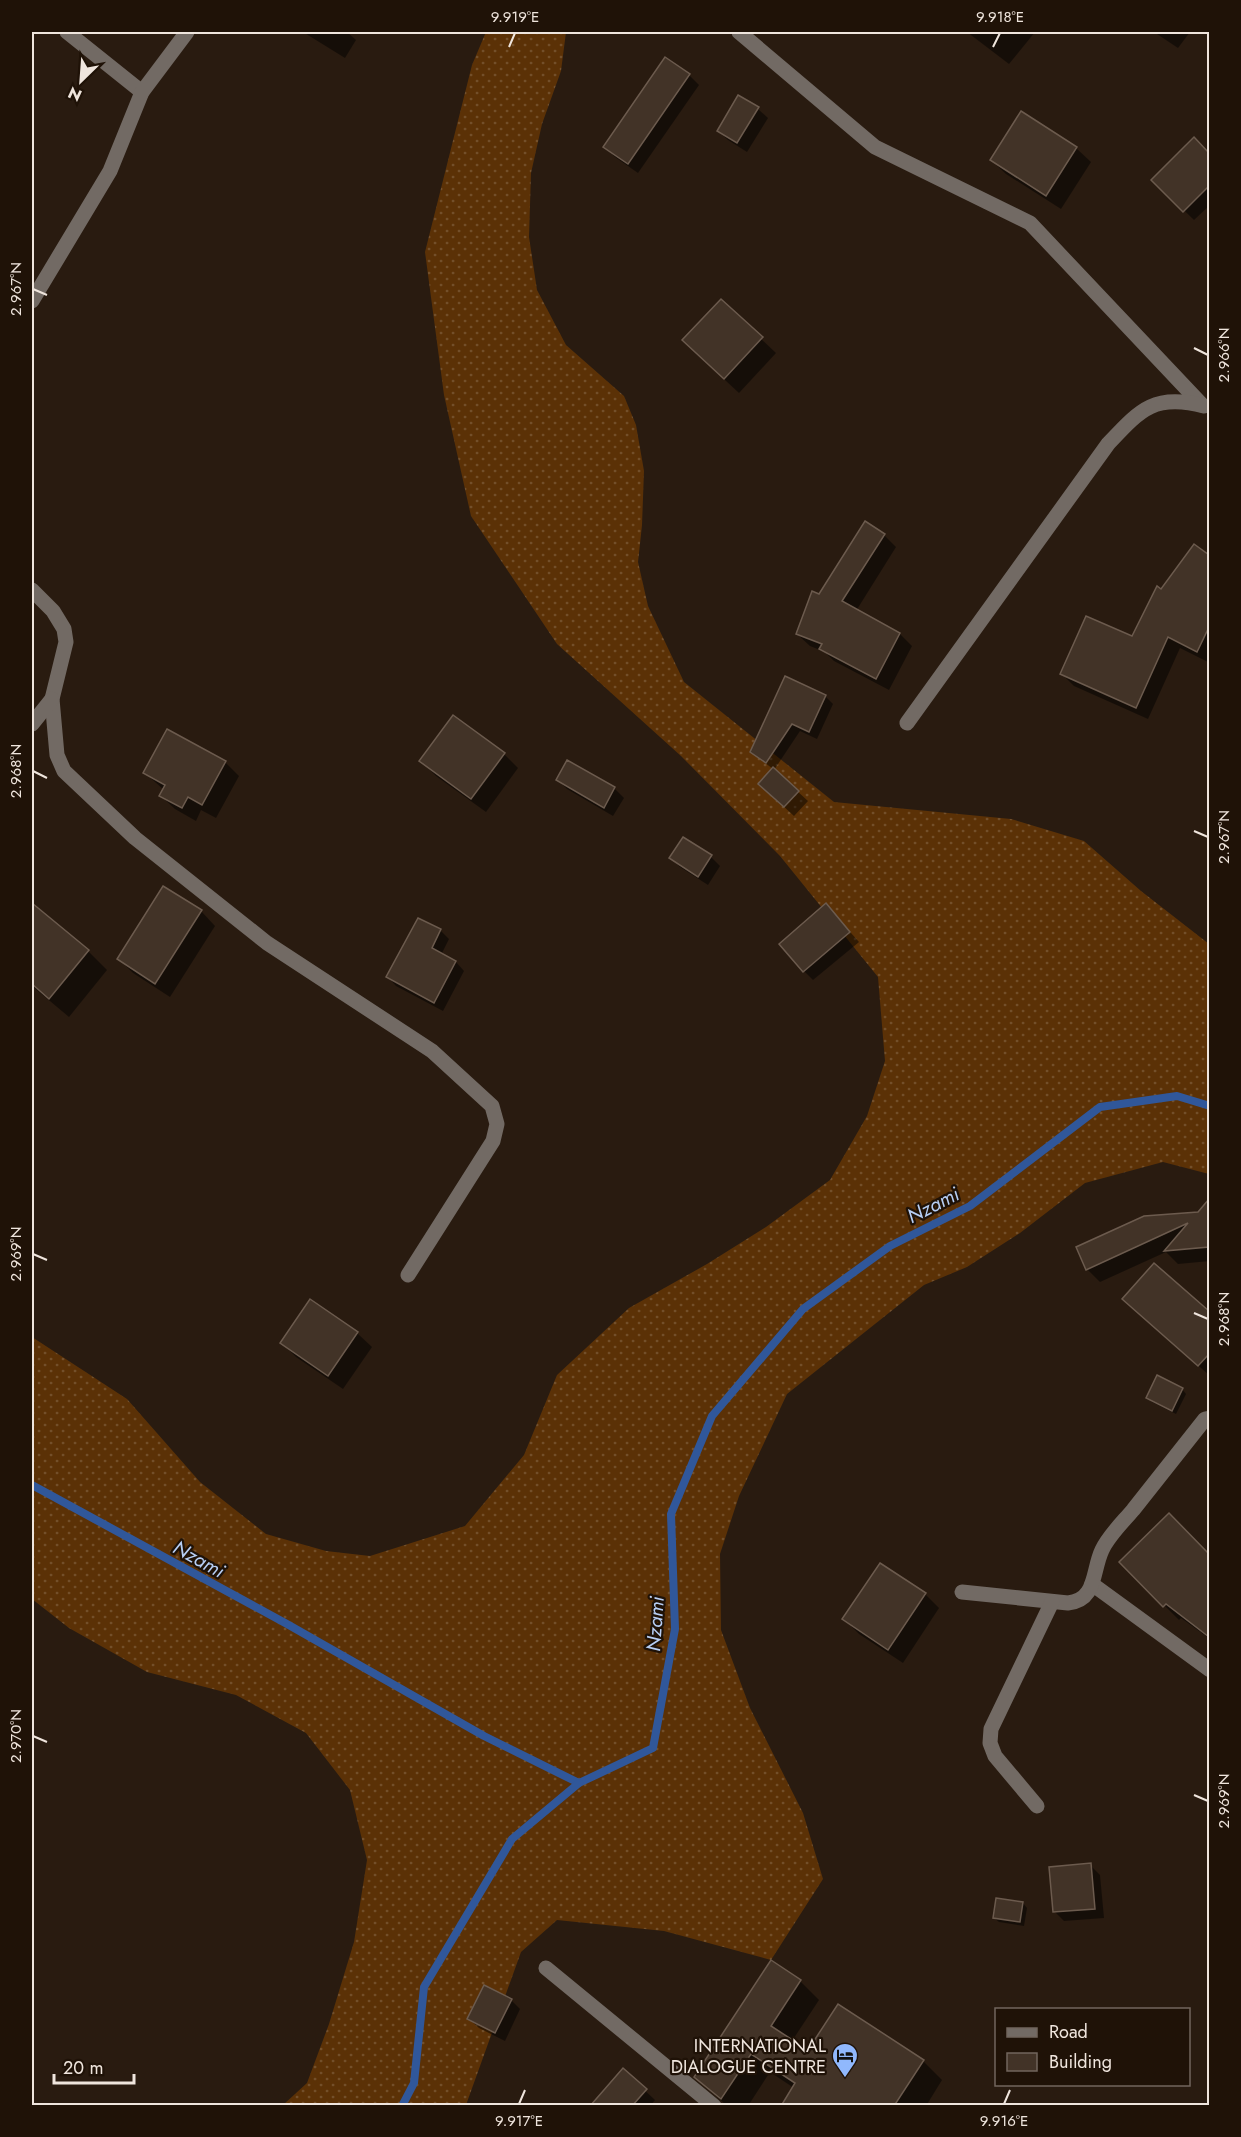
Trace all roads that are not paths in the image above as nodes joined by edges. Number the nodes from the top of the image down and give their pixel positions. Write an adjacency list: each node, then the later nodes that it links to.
1 (67, 32): 4 (street)
2 (187, 32): 4 (street)
3 (739, 32): 6 (street)
4 (142, 92): 5 (street)
5 (32, 301)
6 (1206, 407): 9 (street)
7 (32, 590): 8 (street)
8 (52, 699): 10 (street); 11 (street)
9 (907, 723)
10 (32, 724)
11 (408, 1275)
12 (1209, 1418): 13 (street)
13 (1092, 1584): 15 (street); 16 (street)
14 (962, 1592): 15 (street)
15 (1052, 1602): 17 (street)
16 (1209, 1670)
17 (1037, 1806)
18 (546, 1968): 19 (street)
19 (714, 2106)

